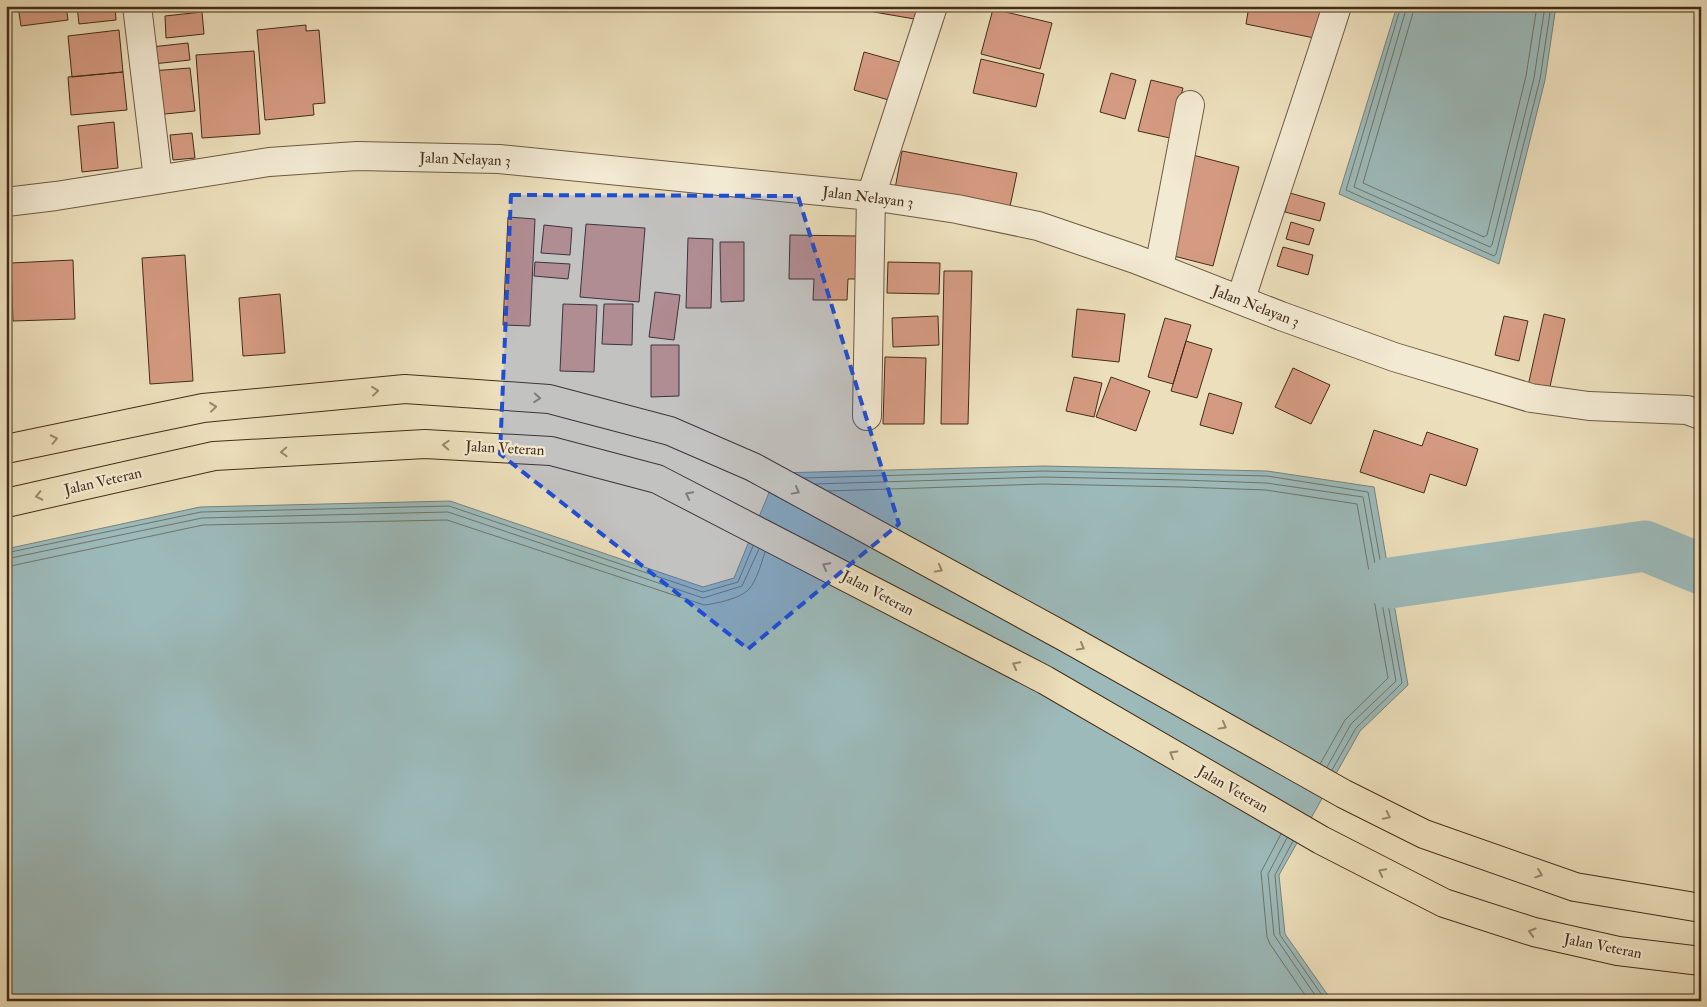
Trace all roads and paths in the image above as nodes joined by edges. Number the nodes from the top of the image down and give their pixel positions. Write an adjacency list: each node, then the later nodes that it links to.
1 (137, 6): 5 (street)
2 (933, 6): 6 (street)
3 (1337, 6): 9 (street)
4 (1190, 105): 8 (street)
5 (158, 179): 6 (street, Jalan Nelayan 3); 7 (street, Jalan Nelayan 3)
6 (871, 196): 8 (street, Jalan Nelayan 3); 11 (street)
7 (6, 202)
8 (1159, 268): 9 (street, Jalan Nelayan 3)
9 (1241, 299): 10 (street, Jalan Nelayan 3)
10 (1701, 414)
11 (867, 416)
12 (6, 448): 14 (highway, one-way to 14)
13 (6, 503): 15 (highway, Jalan Veteran, one-way to 13)
14 (1701, 908)
15 (1701, 961)

